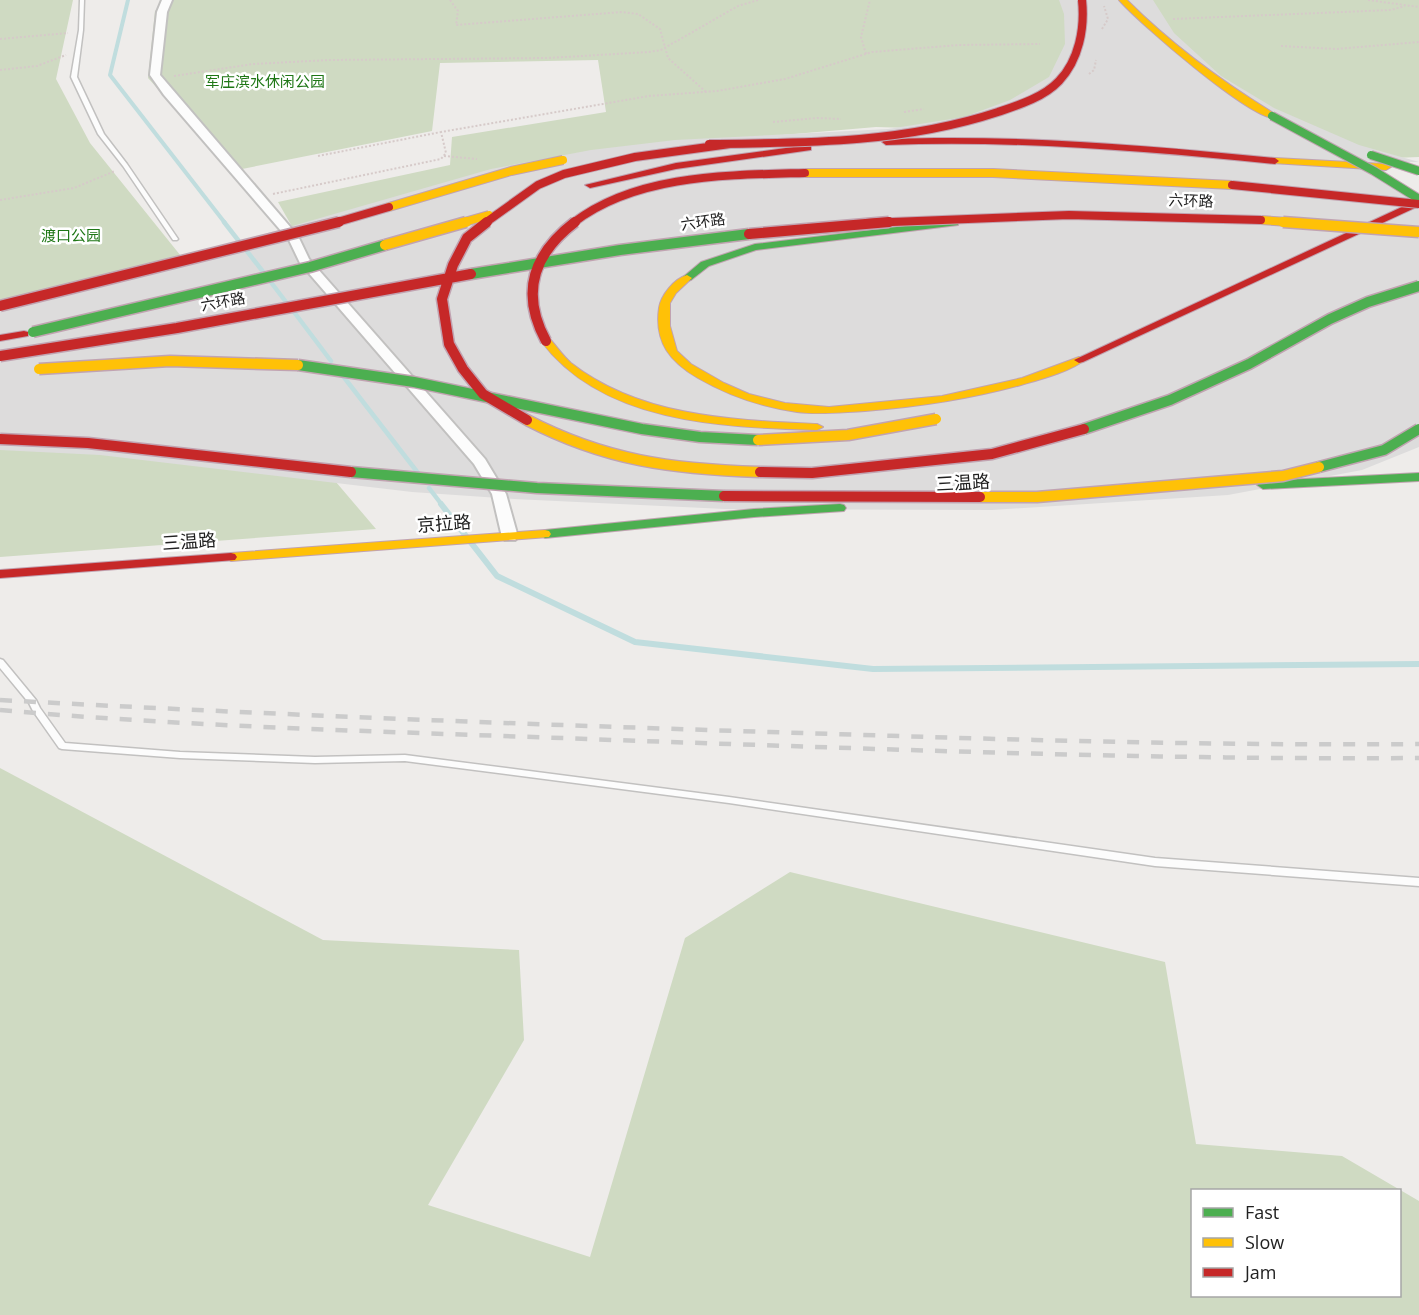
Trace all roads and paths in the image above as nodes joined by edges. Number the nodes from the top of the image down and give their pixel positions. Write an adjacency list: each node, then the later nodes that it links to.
1 (82, 0): 14 (lane)
2 (167, 0): 25 (street)
3 (450, 0): 19 (path)
4 (758, 0): 19 (path)
5 (870, 0): 22 (path)
6 (1082, 0): 33 (highway, bridge)
7 (1102, 0): 13 (path)
8 (1123, 0): 29 (highway)
9 (1368, 0): 10 (path)
10 (1405, 6): 11 (path); 12 (path)
11 (1419, 7)
12 (1173, 19)
13 (1101, 30)
14 (81, 32): 15 (path); 20 (lane)
15 (0, 39)
16 (1419, 42): 18 (path)
17 (1040, 44): 22 (path)
18 (1281, 46)
19 (664, 48): 25 (path); 26 (path)
20 (77, 50): 23 (path); 37 (lane)
21 (1098, 50): 24 (path)
22 (866, 54): 26 (path)
23 (0, 69)
24 (1085, 76)
25 (158, 79): 40 (street)
26 (706, 92): 32 (path)
27 (933, 109): 28 (path)
28 (894, 115)
29 (1272, 116): 38 (highway, bridge); 43 (highway, bridge)
30 (844, 120): 31 (path)
31 (772, 122)
32 (441, 132): 34 (path); 35 (path)
33 (730, 144): 55 (highway, bridge); 57 (highway, bridge)
34 (318, 156)
35 (444, 156): 36 (path); 40 (path)
36 (486, 159)
37 (125, 165): 42 (path); 52 (lane)
38 (1419, 169): 39 (highway)
39 (584, 187)
40 (258, 197): 67 (street)
41 (546, 198): 59 (highway, bridge)
42 (0, 200)
43 (1419, 202): 49 (highway, bridge); 62 (highway, bridge)
44 (1137, 203): 45 (highway)
45 (1001, 204)
46 (1200, 204): 50 (highway, 六环路)
47 (1419, 211): 63 (highway)
48 (767, 218): 53 (highway, 六环路, bridge)
49 (987, 218): 51 (highway, 六环路, bridge); 61 (highway, 六环路, bridge)
50 (1419, 219)
51 (1419, 232)
52 (175, 238)
53 (372, 278)
54 (337, 284): 56 (highway)
55 (1419, 286)
56 (314, 288)
57 (0, 306)
58 (196, 308): 59 (highway, 六环路, bridge)
59 (24, 334): 60 (highway, 六环路)
60 (0, 338)
61 (0, 356)
62 (22, 370)
63 (993, 404)
64 (1419, 429): 65 (highway, bridge)
65 (0, 439)
66 (1419, 477): 67 (highway, 三温路)
67 (510, 537): 68 (highway, 京拉路)
68 (382, 547): 69 (highway, 三温路)
69 (0, 574)
70 (0, 662): 71 (lane)
71 (1419, 882)

